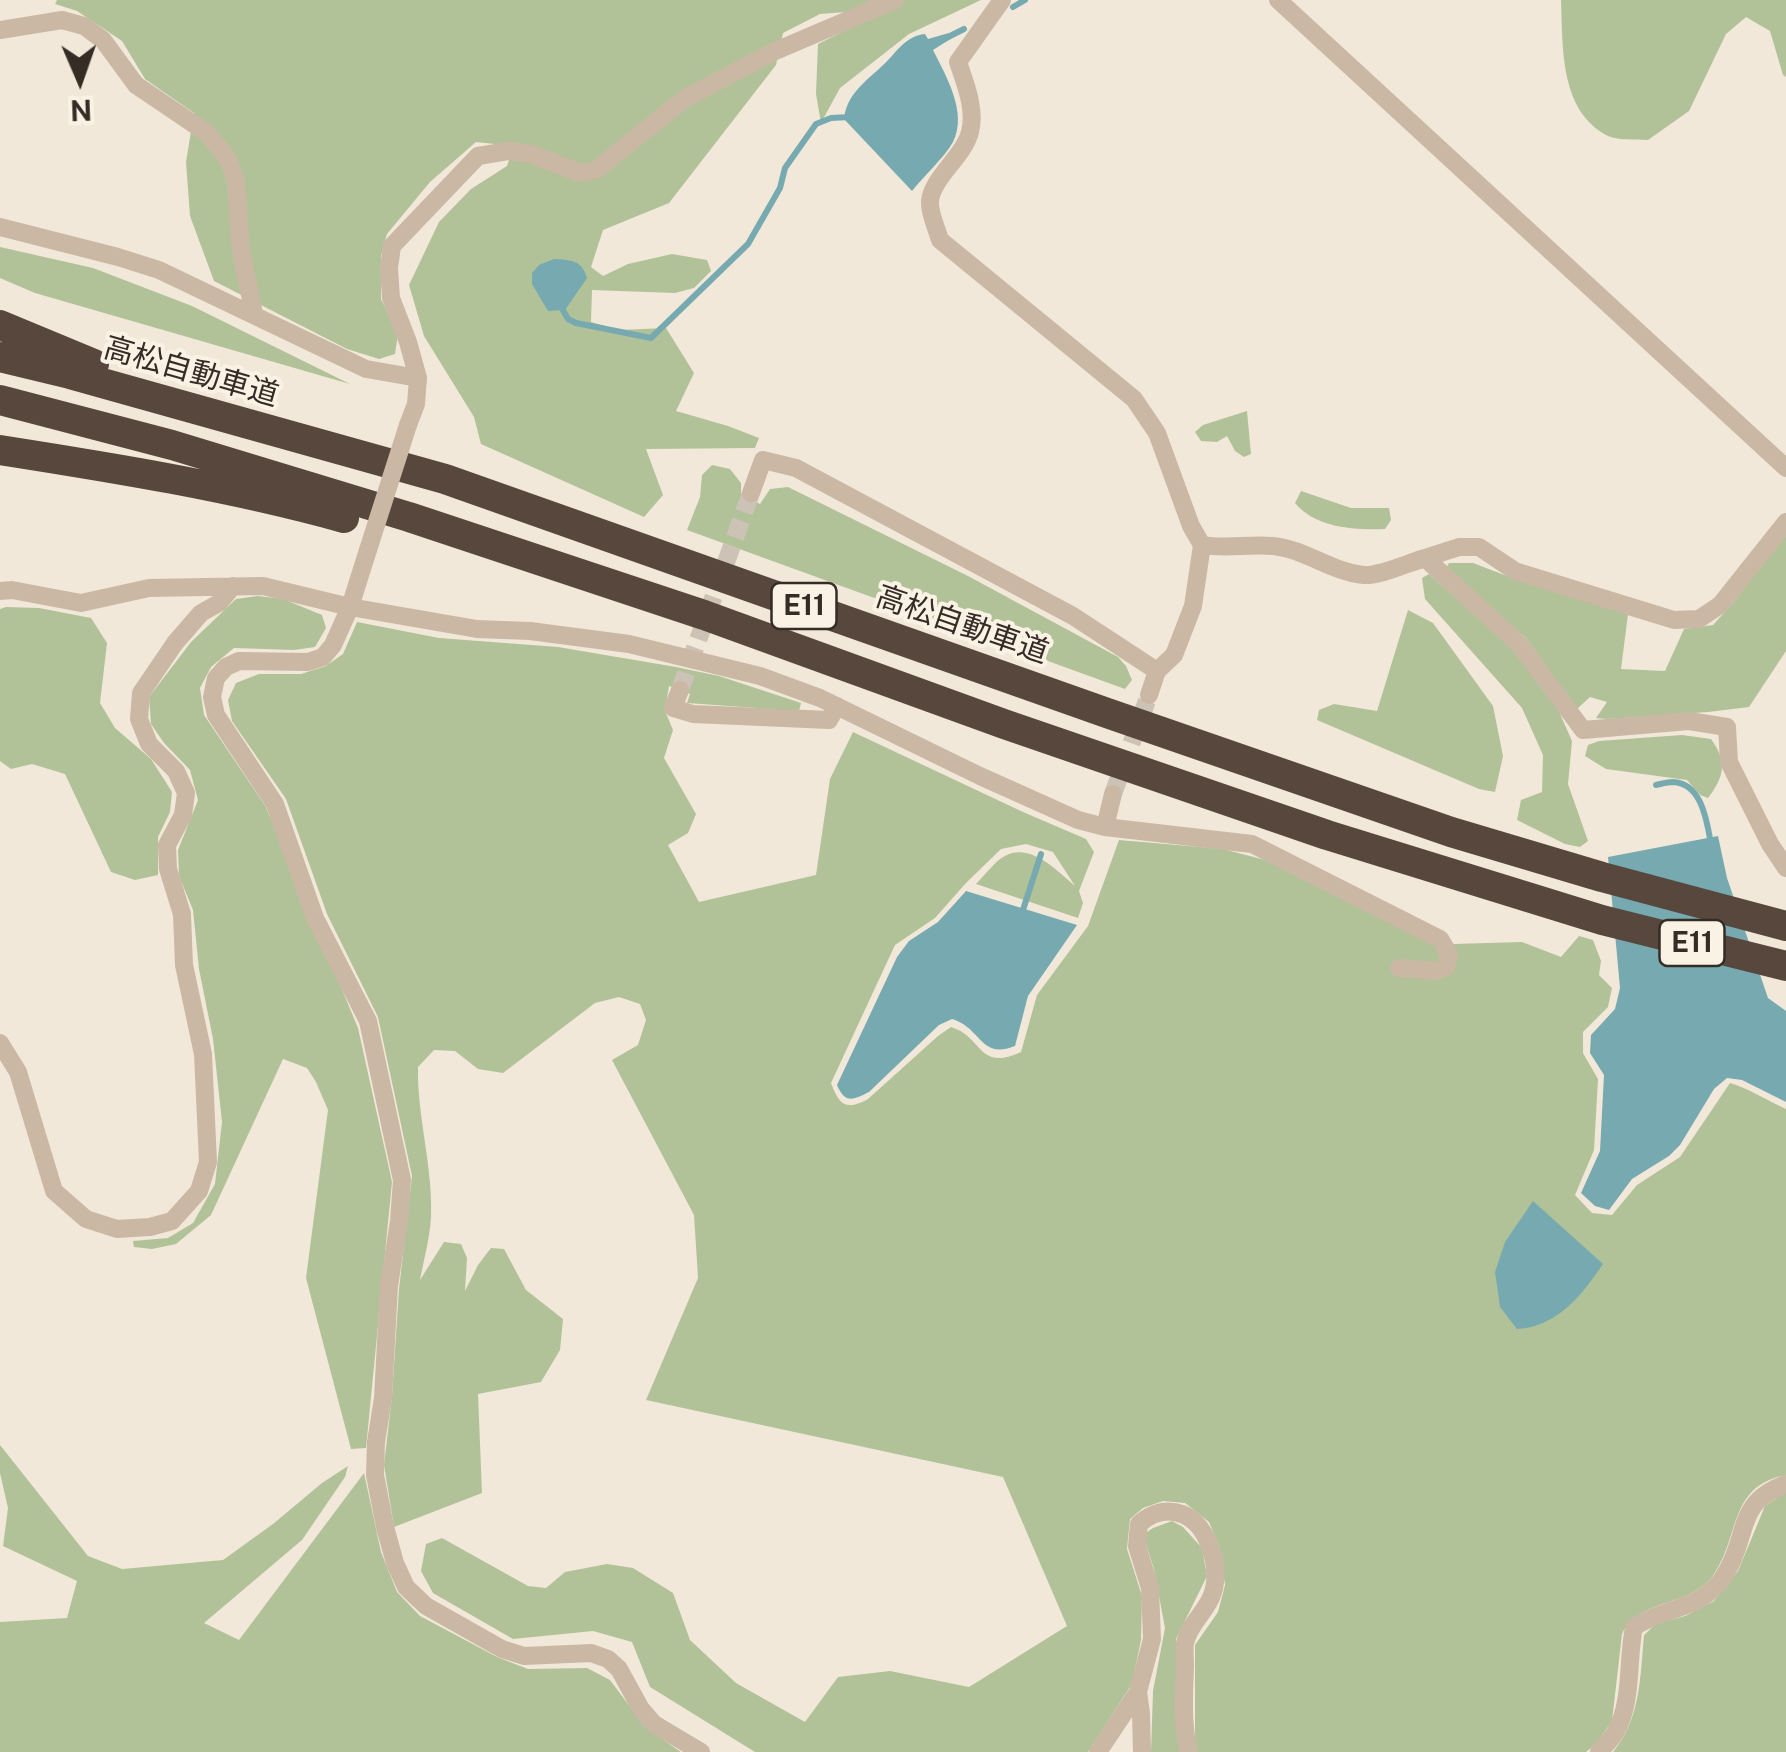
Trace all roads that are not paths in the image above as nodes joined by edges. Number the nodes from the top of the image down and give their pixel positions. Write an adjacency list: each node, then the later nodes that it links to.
1 (895, 0): 9 (street)
2 (1002, 0): 16 (street)
3 (1278, 0): 12 (street)
4 (0, 30): 6 (street)
5 (0, 227): 6 (street)
6 (254, 314): 9 (street)
7 (0, 325): 13 (highway)
8 (0, 357): 13 (highway, 高松自動車道 / E11)
9 (418, 378): 20 (street, bridge)
10 (0, 400): 21 (highway, E11)
11 (0, 450): 21 (highway)
12 (1786, 468)
13 (445, 480): 29 (highway, 高松自動車道 / E11)
14 (751, 493): 22 (street)
15 (1786, 522): 17 (street)
16 (1202, 545): 17 (street); 22 (street)
17 (1424, 558): 28 (street)
18 (233, 586): 19 (street); 20 (street); 32 (street)
19 (0, 592)
20 (350, 607): 25 (street); 35 (street)
21 (704, 615): 30 (highway, E11)
22 (1157, 670): 24 (street)
23 (680, 690): 25 (street)
24 (1149, 695)
25 (837, 706): 27 (street)
26 (1113, 794): 27 (street)
27 (1105, 826): 31 (street)
28 (1786, 868)
29 (1775, 923)
30 (1784, 966)
31 (1398, 968)
32 (0, 1043)
33 (1786, 1484): 39 (street)
34 (1138, 1692): 36 (street); 37 (street); 38 (street)
35 (701, 1752)
36 (1098, 1752)
37 (1142, 1752)
38 (1189, 1752)
39 (1599, 1752)

